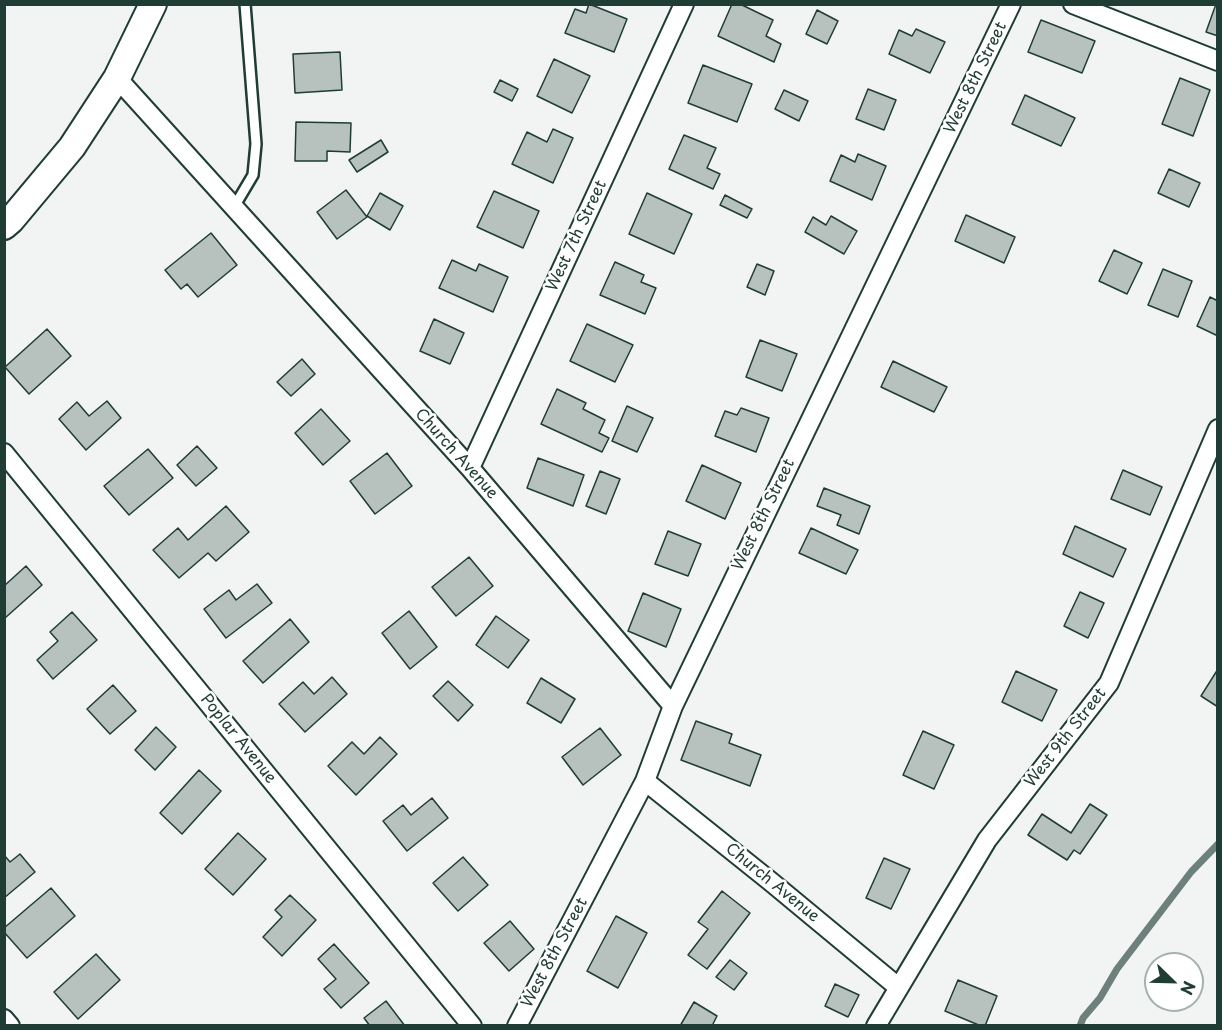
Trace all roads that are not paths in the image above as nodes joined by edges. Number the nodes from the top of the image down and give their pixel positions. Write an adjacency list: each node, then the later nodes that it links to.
1 (153, 4): 7 (main road)
2 (245, 4): 8 (lane)
3 (684, 4): 12 (street, West 7th Street)
4 (1011, 4): 13 (street, West 8th Street)
5 (1073, 4): 6 (street)
6 (1218, 61)
7 (117, 78): 8 (street, Church Avenue); 9 (main road)
8 (234, 207): 12 (street, Church Avenue)
9 (4, 226)
10 (1218, 429): 15 (street, West 9th Street)
11 (4, 453): 18 (street, Poplar Avenue)
12 (470, 468): 13 (street, Church Avenue)
13 (673, 706): 14 (street, West 8th Street)
14 (645, 781): 15 (street, Church Avenue); 19 (street, West 8th Street)
15 (898, 987): 20 (street, West 9th Street)
16 (4, 1019): 17 (street)
17 (10, 1026)
18 (472, 1026)
19 (518, 1026)
20 (876, 1026)

